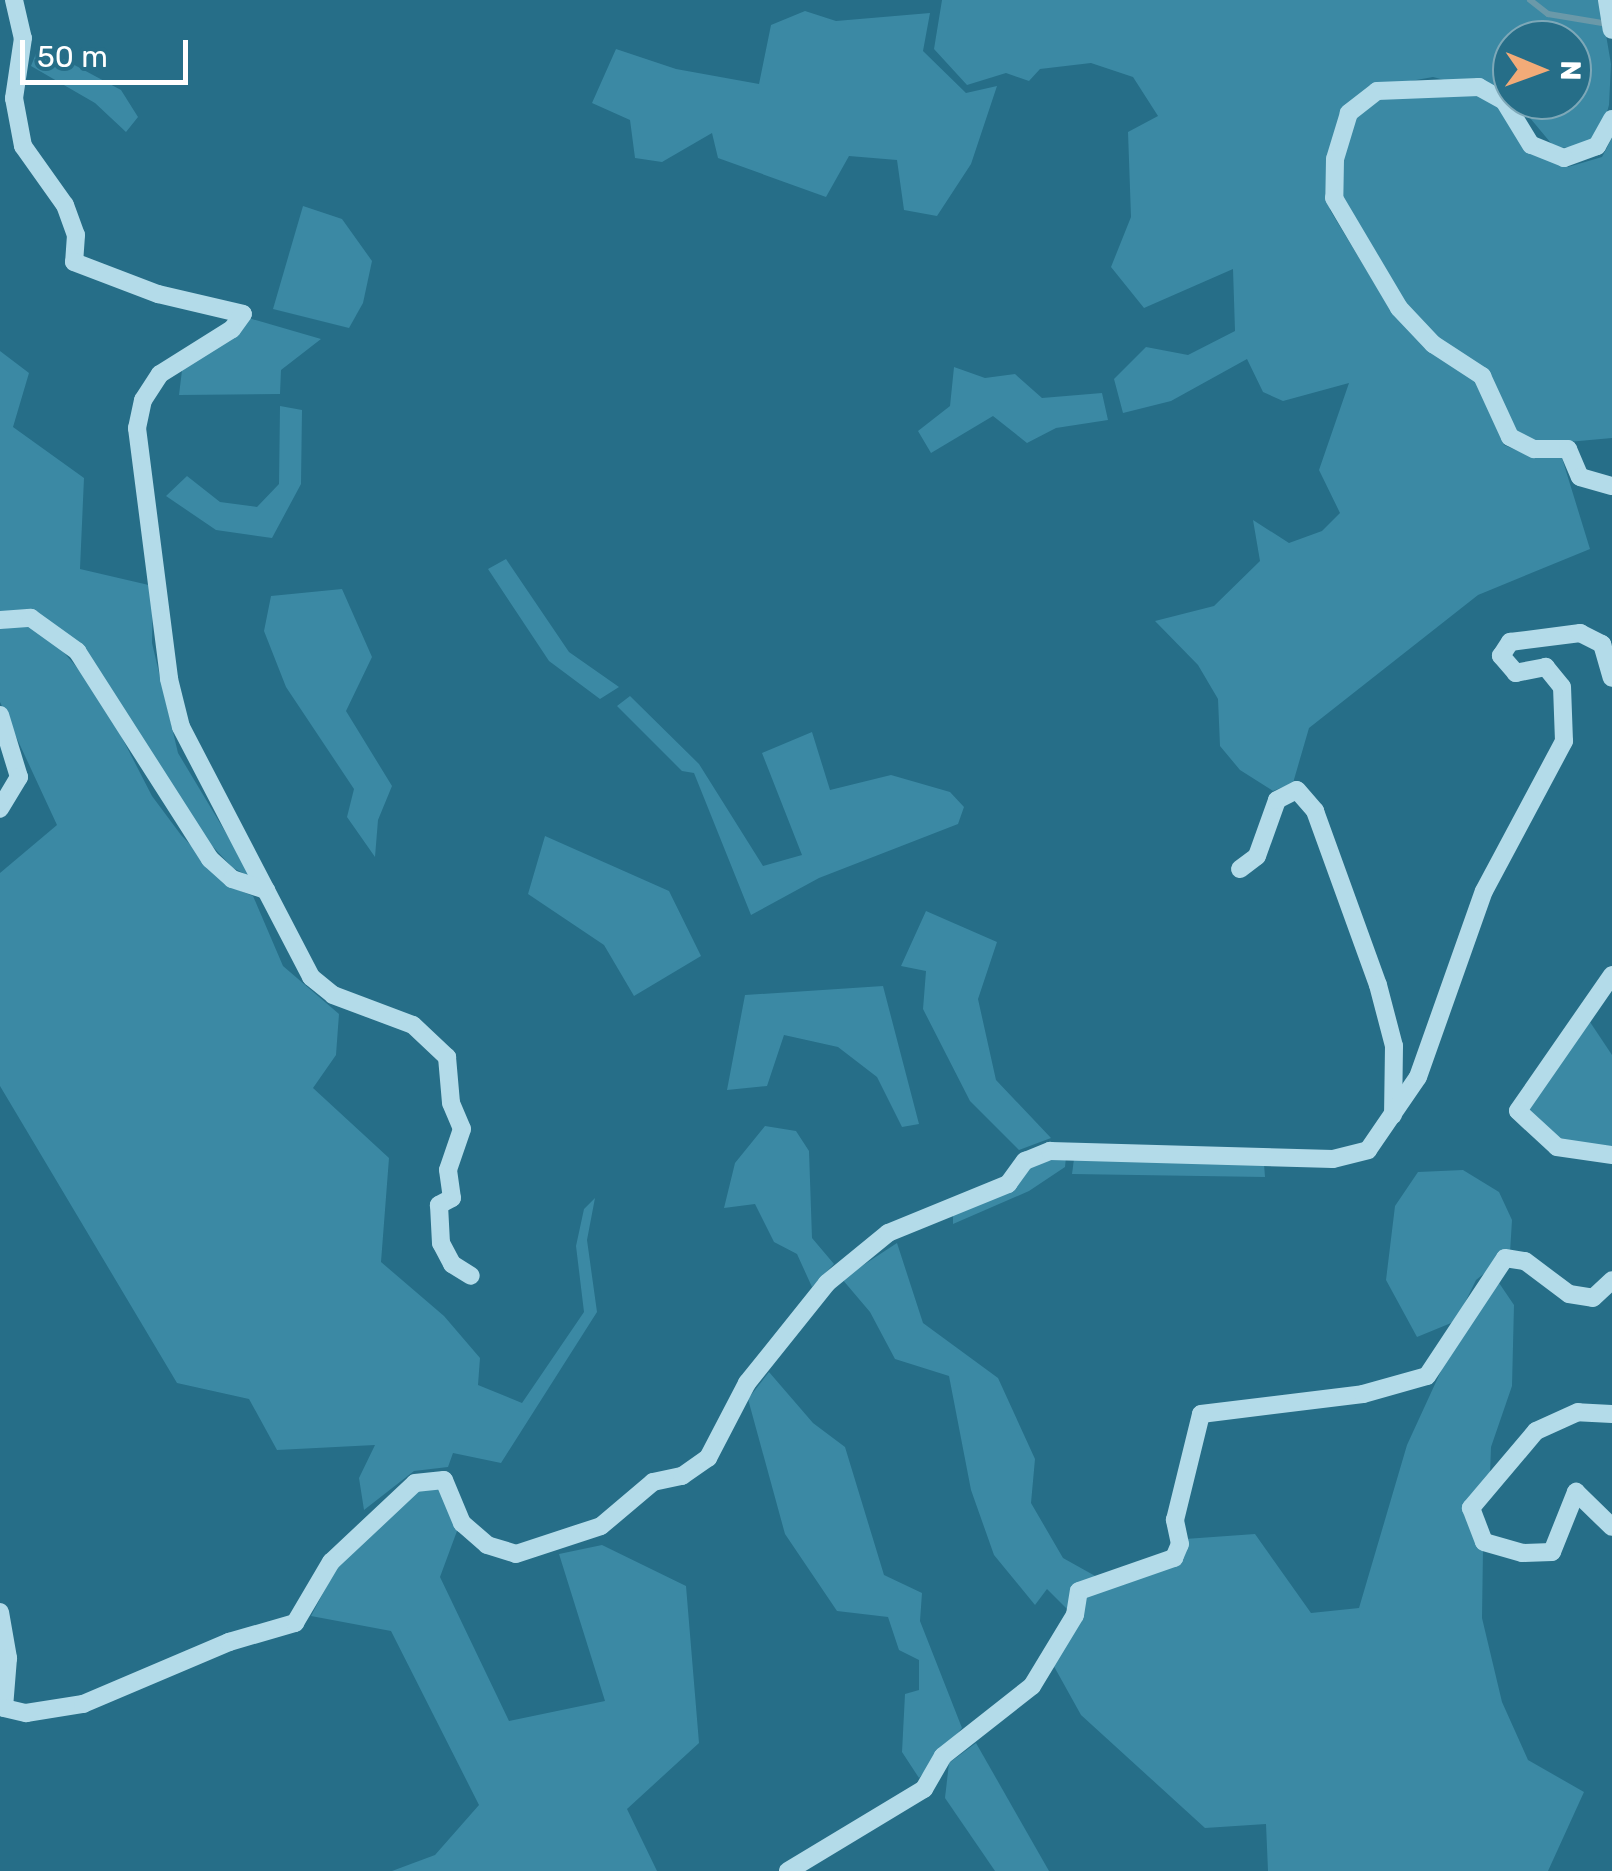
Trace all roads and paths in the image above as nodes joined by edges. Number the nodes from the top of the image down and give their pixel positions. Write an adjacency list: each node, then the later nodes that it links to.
1 (14, 0): 11 (street)
2 (1607, 0): 3 (street)
3 (1612, 30)
4 (1612, 119): 5 (street)
5 (1612, 486)
6 (0, 620): 11 (street)
7 (1612, 678): 13 (street)
8 (0, 715): 9 (street)
9 (0, 809)
10 (1240, 869): 13 (street)
11 (266, 890): 15 (street)
12 (1612, 975): 14 (street)
13 (1392, 1120): 19 (street)
14 (1612, 1155)
15 (471, 1276)
16 (1612, 1280): 20 (street)
17 (1612, 1414): 18 (street)
18 (1612, 1527)
19 (0, 1612)
20 (788, 1871)

